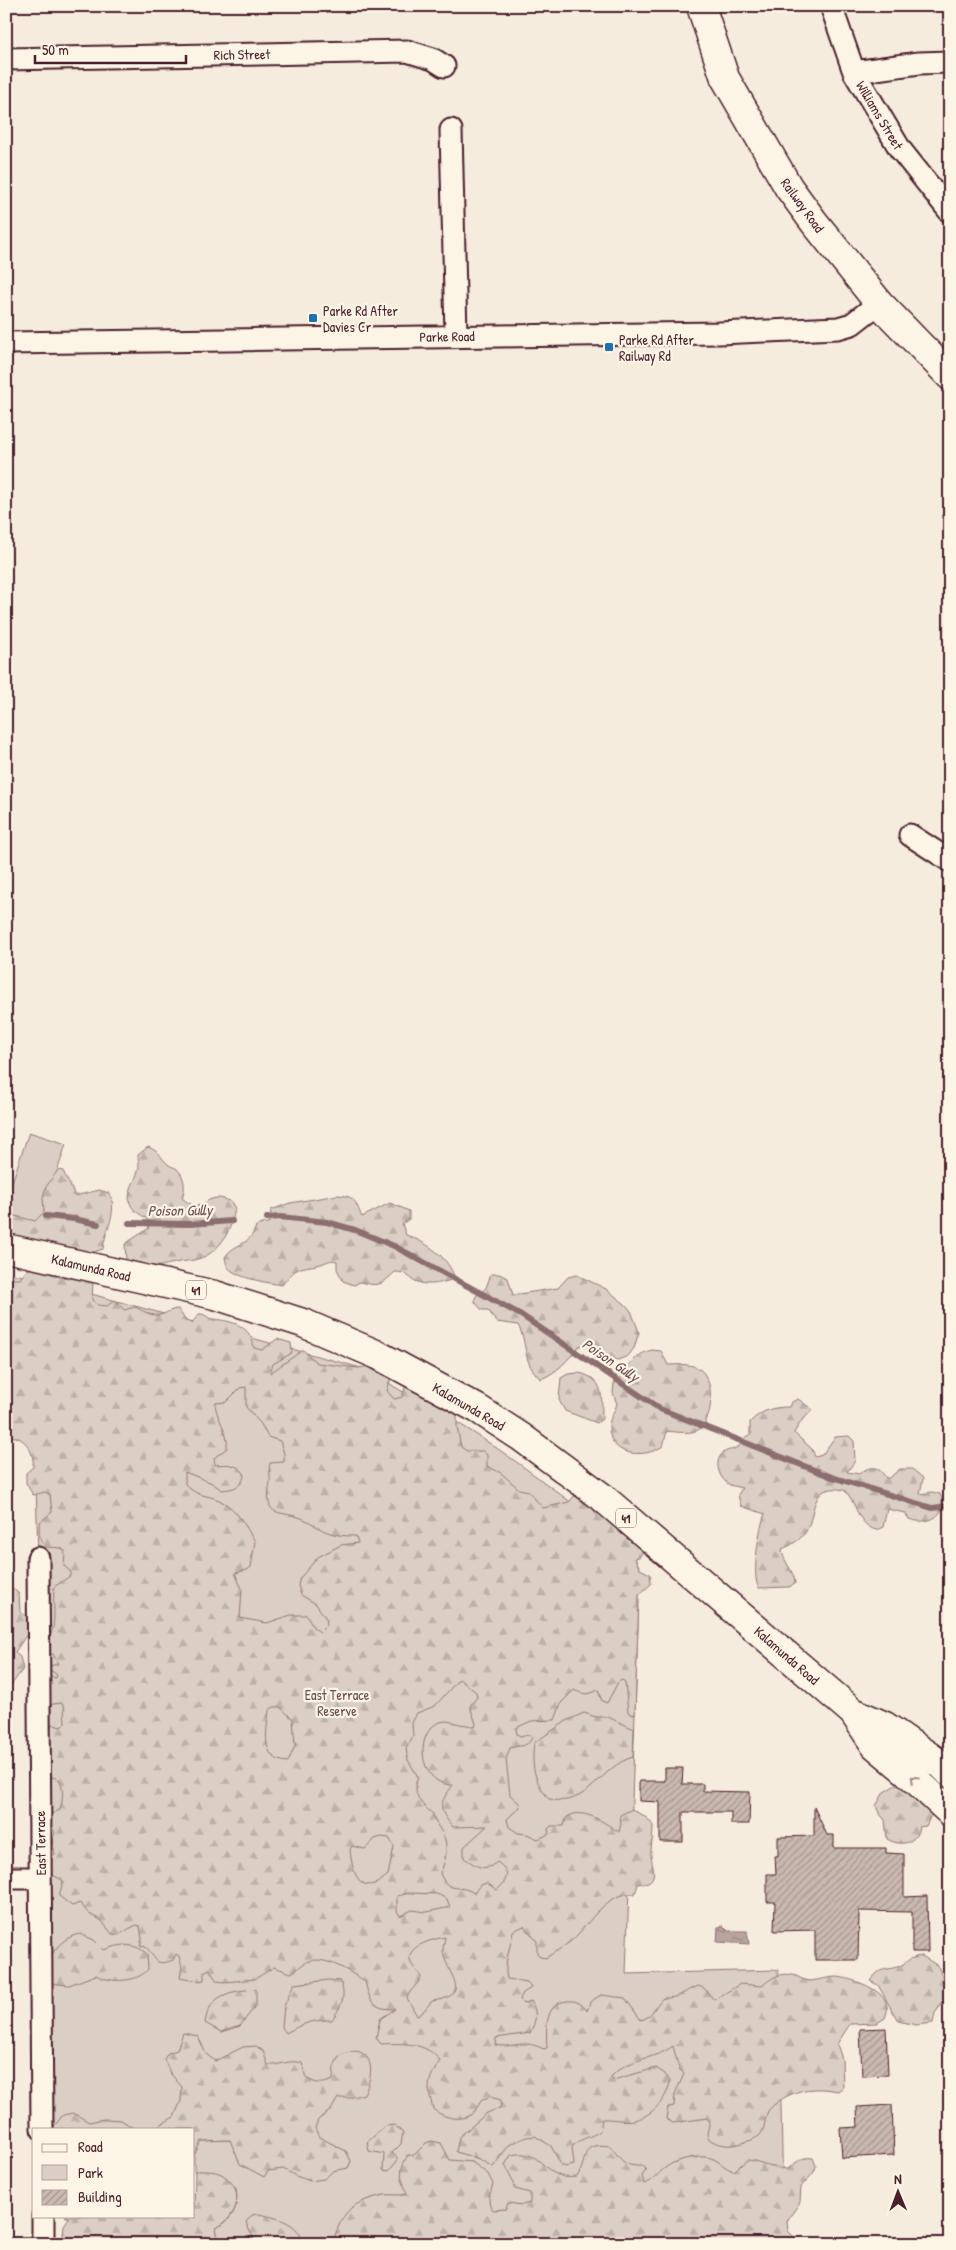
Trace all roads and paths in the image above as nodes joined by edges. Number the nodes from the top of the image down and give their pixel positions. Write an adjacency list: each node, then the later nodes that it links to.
1 (701, 6): 9 (main road, Railway Road)
2 (831, 6): 6 (street, Williams Street)
3 (6, 59): 5 (street, Rich Street)
4 (950, 62): 6 (street)
5 (444, 66)
6 (854, 72): 8 (street, Williams Street)
7 (452, 130): 10 (street)
8 (950, 212)
9 (879, 303): 10 (street, Parke Road); 12 (main road, Railway Road)
10 (456, 335): 11 (street, Parke Road)
11 (6, 343)
12 (950, 376)
13 (910, 835): 14 (street)
14 (950, 861)
15 (6, 1248): 17 (main road, Kalamunda Road / 41)
16 (38, 1558): 21 (street, East Terrace)
17 (853, 1712): 18 (main road, Kalamunda Road / 41); 19 (main road, Kalamunda Road / 41, one-way to 17)
18 (950, 1773)
19 (950, 1812)
20 (6, 1878): 21 (street)
21 (40, 1878): 22 (street, East Terrace)
22 (42, 2128)
23 (43, 2218): 24 (street)
24 (43, 2244)

